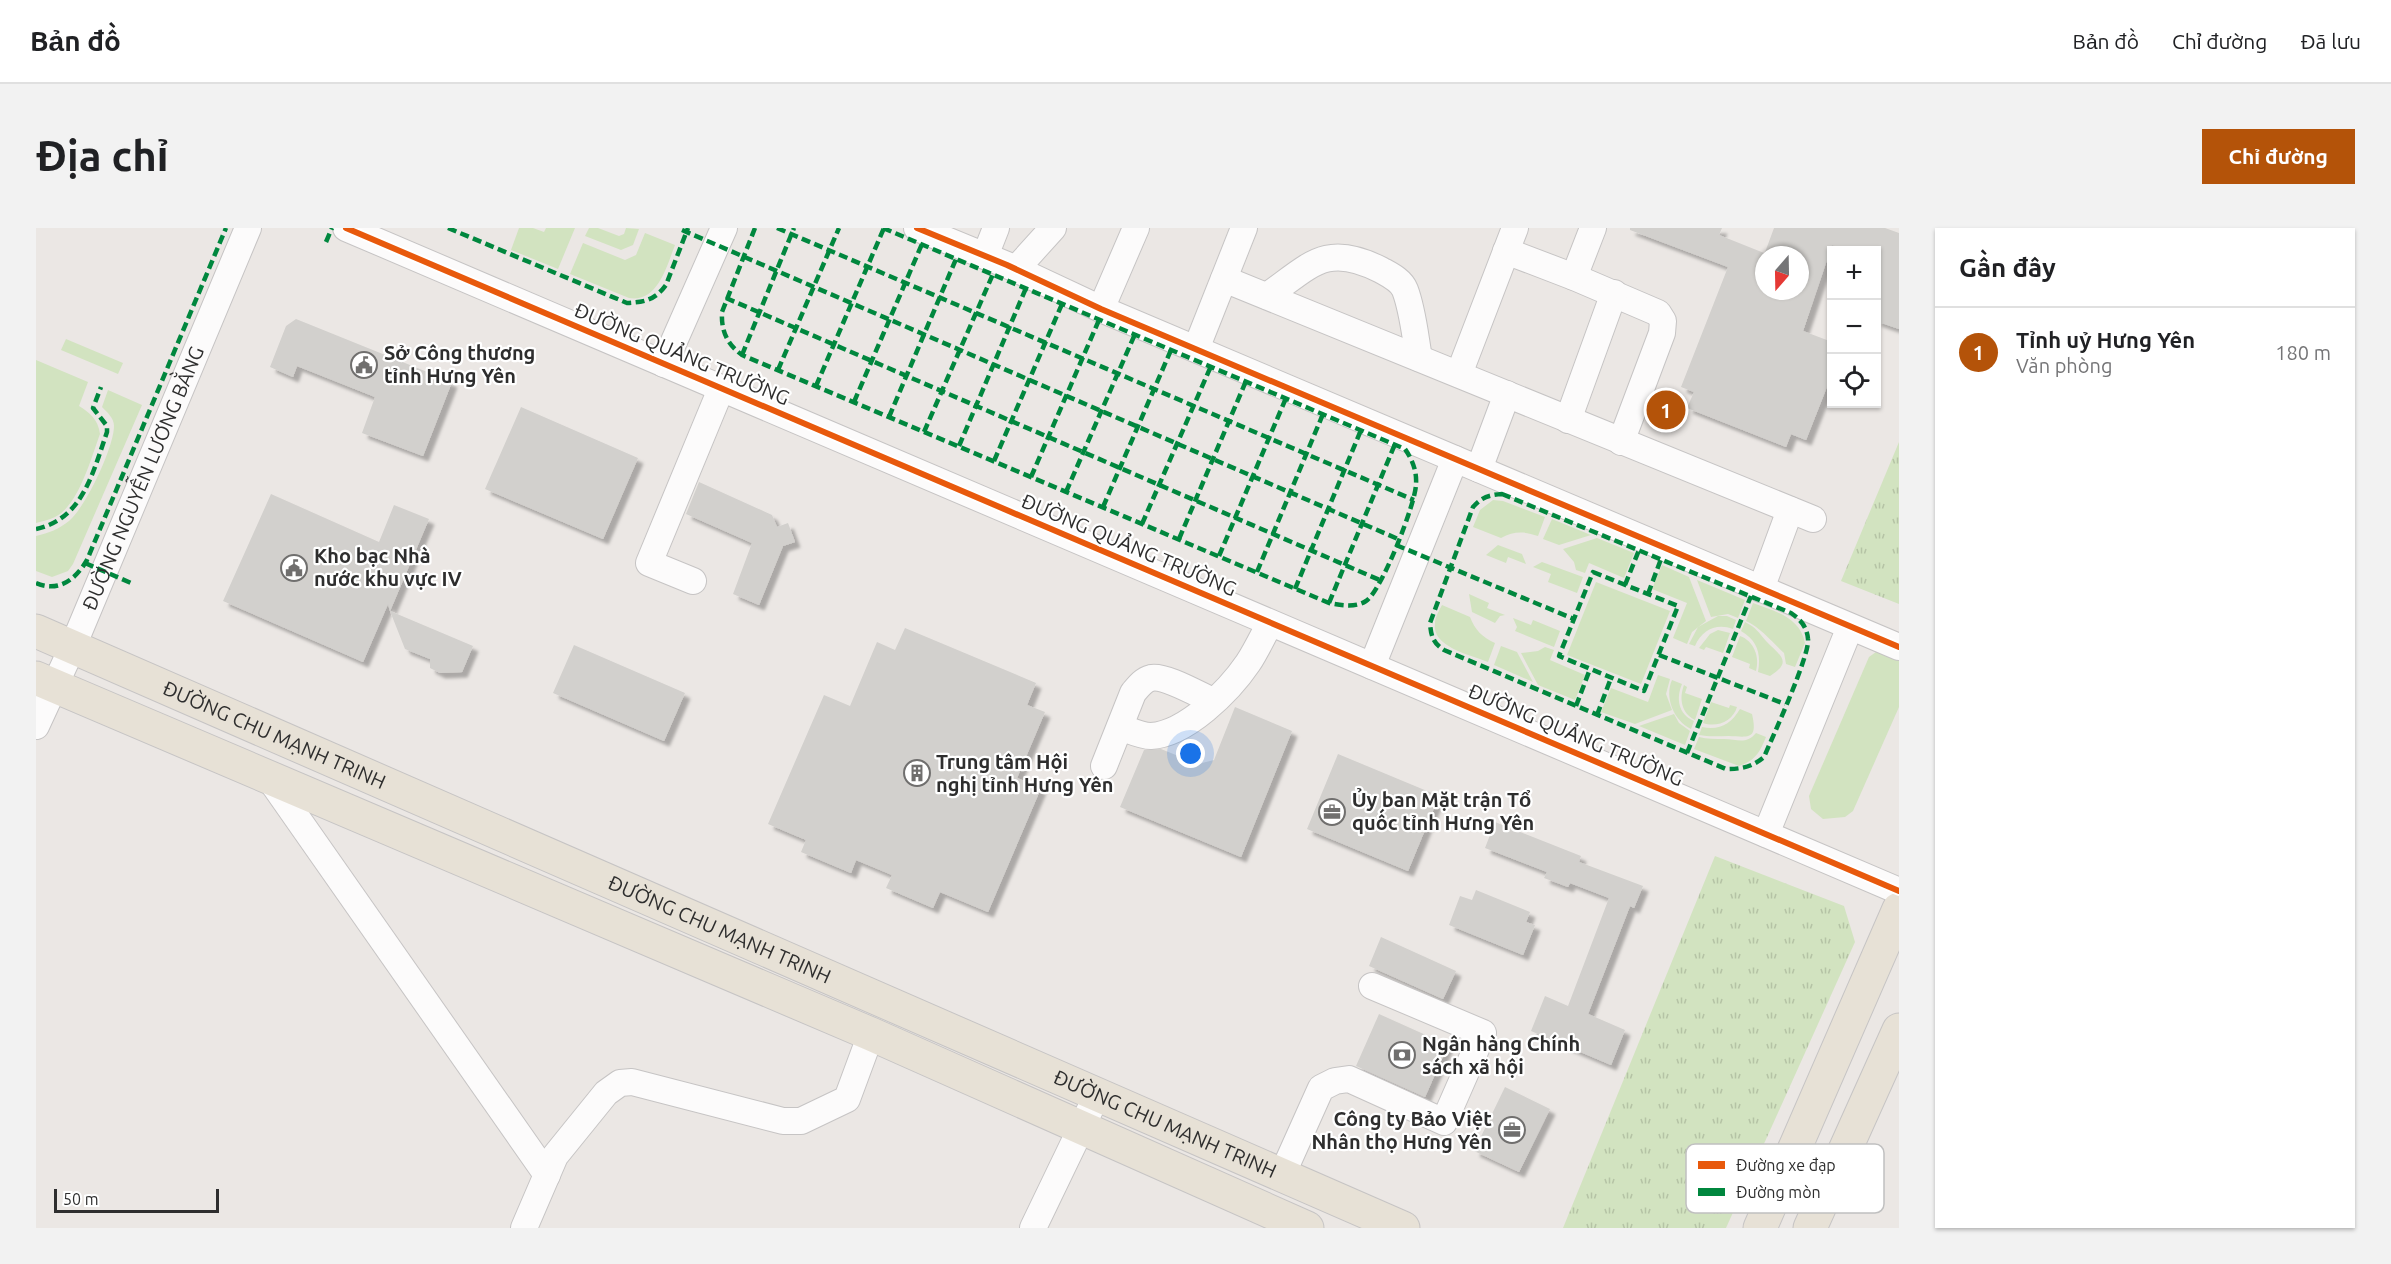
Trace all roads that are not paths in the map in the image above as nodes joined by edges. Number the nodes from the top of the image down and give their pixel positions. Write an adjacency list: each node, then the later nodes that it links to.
1 (248, 228): 33 (street, ĐƯỜNG NGUYỄN LƯƠNG BẰNG)
2 (346, 228): 20 (street, ĐƯỜNG QUẢNG TRƯỜNG)
3 (724, 228): 20 (street)
4 (917, 228): 11 (street)
5 (996, 228): 11 (street)
6 (1053, 228): 12 (street)
7 (1136, 228): 17 (street)
8 (1244, 228): 14 (street)
9 (1593, 228): 13 (street)
10 (1511, 239): 13 (street); 21 (street)
11 (985, 256): 12 (street)
12 (1016, 269): 17 (street)
13 (1574, 276): 15 (street)
14 (1224, 279): 16 (street); 18 (street)
15 (1614, 293): 24 (street); 25 (street)
16 (1267, 296): 19 (street); 19 (street)
17 (1101, 309): 18 (street)
18 (1196, 349): 26 (street)
19 (1419, 358): 21 (street)
20 (664, 364): 22 (street, ĐƯỜNG QUẢNG TRƯỜNG)
21 (1459, 374): 23 (street)
22 (721, 389): 28 (street); 30 (street, ĐƯỜNG QUẢNG TRƯỜNG)
23 (1507, 394): 24 (street); 27 (street)
24 (1568, 420): 25 (street)
25 (1622, 442): 29 (street)
26 (1455, 459): 27 (street); 35 (street)
27 (1479, 469): 29 (street)
28 (693, 581)
29 (1761, 589): 31 (street)
30 (1270, 623): 35 (street, ĐƯỜNG QUẢNG TRƯỜNG); 37 (street)
31 (1850, 627): 34 (street); 42 (street)
32 (36, 631): 33 (main road, ĐƯỜNG CHU MẠNH TRINH)
33 (73, 646): 36 (street, ĐƯỜNG NGUYỄN LƯƠNG BẰNG); 48 (main road, ĐƯỜNG CHU MẠNH TRINH)
34 (1899, 647)
35 (1372, 666): 42 (street, ĐƯỜNG QUẢNG TRƯỜNG)
36 (45, 682): 38 (street, ĐƯỜNG NGUYỄN LƯƠNG BẰNG); 41 (main road, ĐƯỜNG CHU MẠNH TRINH)
37 (1213, 701): 39 (street); 39 (street)
38 (36, 726)
39 (1120, 727): 40 (street)
40 (1104, 766)
41 (267, 775): 47 (main road, ĐƯỜNG CHU MẠNH TRINH); 52 (street)
42 (1766, 834): 43 (street, ĐƯỜNG QUẢNG TRƯỜNG)
43 (1899, 891)
44 (1899, 909): 50 (main road)
45 (1372, 986): 53 (street)
46 (1899, 1030): 51 (main road)
47 (871, 1034): 49 (main road, ĐƯỜNG CHU MẠNH TRINH); 52 (street)
48 (1098, 1093): 49 (street); 53 (main road, ĐƯỜNG CHU MẠNH TRINH)
49 (1081, 1127): 57 (street); 58 (main road, ĐƯỜNG CHU MẠNH TRINH)
50 (1797, 1144)
51 (1848, 1144)
52 (547, 1175): 56 (street)
53 (1282, 1175): 59 (main road, ĐƯỜNG CHU MẠNH TRINH)
54 (1767, 1213): 60 (main road)
55 (1817, 1213): 61 (main road)
56 (524, 1228)
57 (1033, 1228)
58 (1307, 1228)
59 (1403, 1228)
60 (1760, 1228)
61 (1810, 1228)

